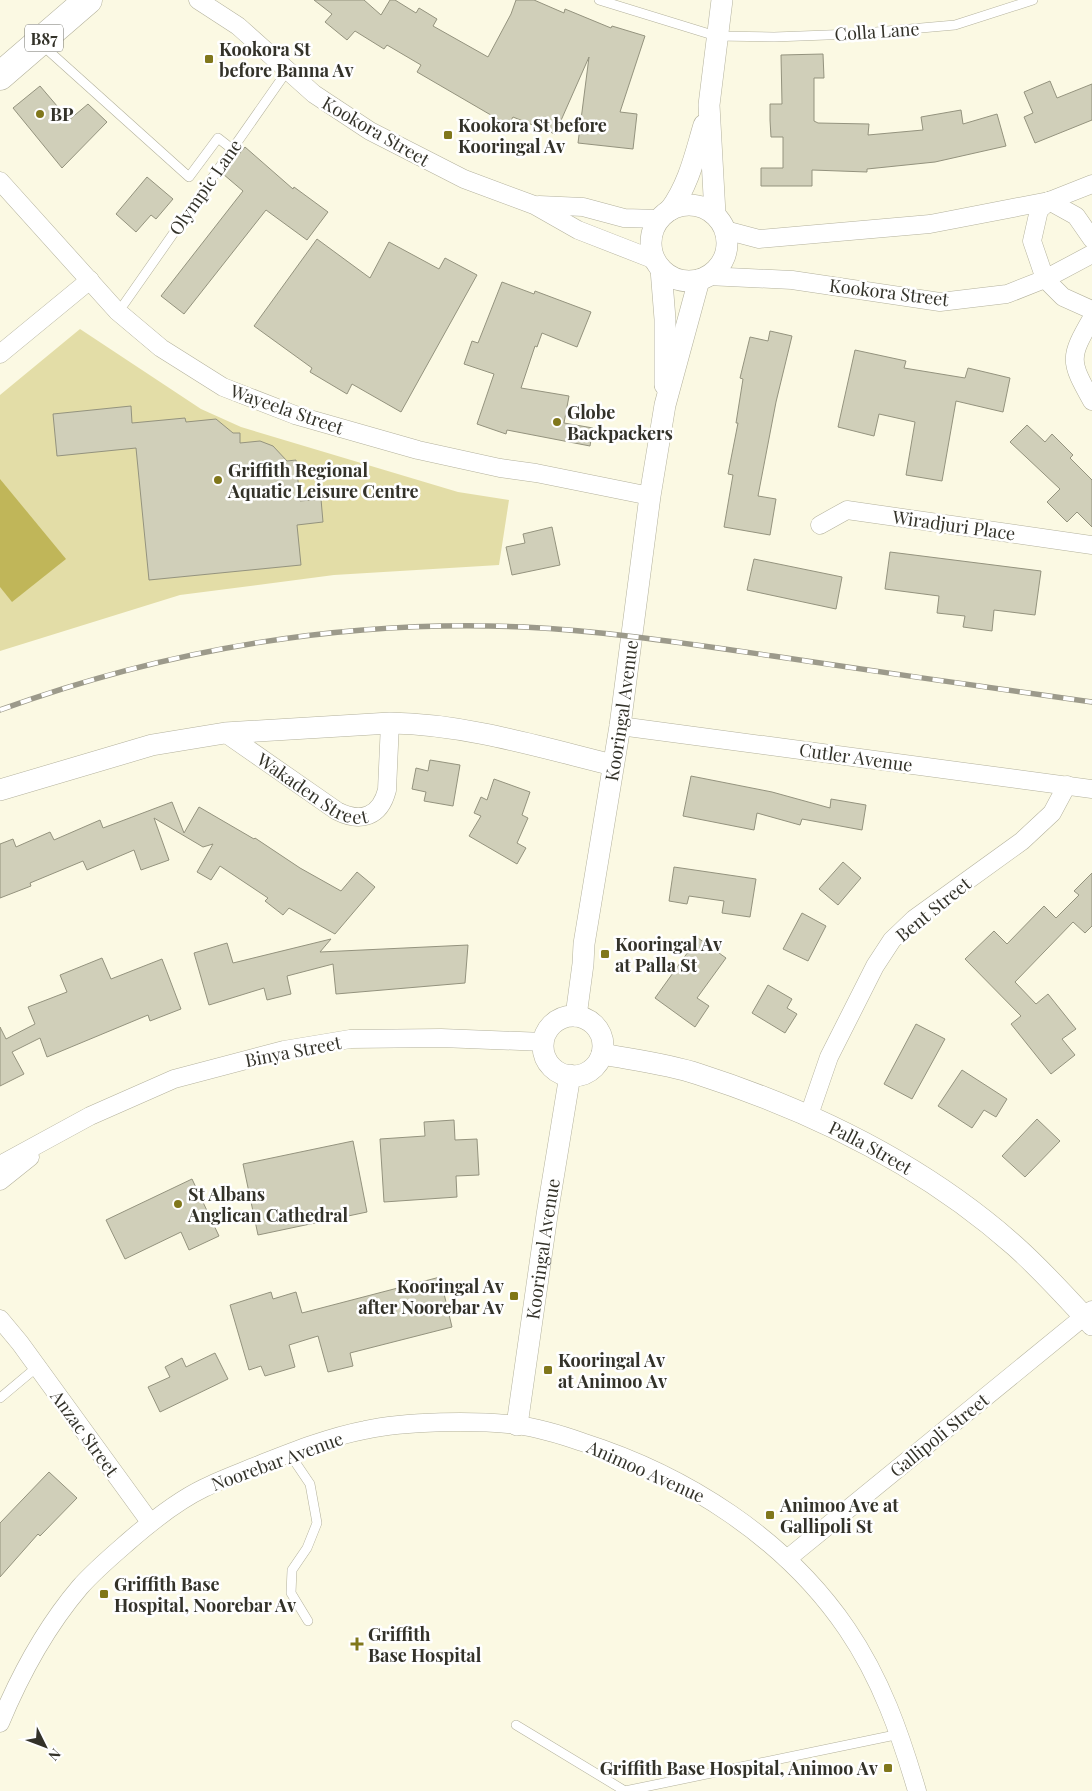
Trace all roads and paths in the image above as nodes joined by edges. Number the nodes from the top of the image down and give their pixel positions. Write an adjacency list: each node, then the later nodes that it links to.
1 (88, 0): 9 (main road, B87)
2 (198, 0): 7 (street, Kookora Street)
3 (222, 0): 7 (street, Kookora Street)
4 (599, 0): 8 (lane, Colla Lane)
5 (722, 0): 8 (street)
6 (1034, 0): 8 (lane, Colla Lane)
7 (238, 26): 10 (street, Kookora Street)
8 (716, 36): 12 (street)
9 (39, 42): 11 (main road, B87); 13 (lane)
10 (286, 71): 13 (lane, Olympic Lane); 17 (street, Kookora Street)
11 (0, 76)
12 (709, 105): 18 (street); 19 (street)
13 (232, 149): 26 (lane, Olympic Lane)
14 (0, 180): 25 (street, Wayeela Street)
15 (1092, 184): 16 (street)
16 (1049, 201): 19 (street); 20 (street); 24 (street)
17 (534, 205): 18 (street, Kookora Street); 22 (street, Kookora Street)
18 (665, 214): 19 (street); 22 (street)
19 (720, 222): 23 (street)
20 (1092, 239)
21 (1092, 254): 24 (street, Kookora Street)
22 (658, 264): 23 (street); 31 (street, Kooringal Avenue)
23 (703, 278): 24 (street, Kookora Street); 31 (street, Kooringal Avenue)
24 (1045, 279): 27 (street)
25 (90, 280): 29 (street); 32 (street, Wayeela Street)
26 (124, 304)
27 (1092, 310)
28 (1092, 318): 30 (street)
29 (0, 354)
30 (1092, 401)
31 (665, 405): 32 (street, Kooringal Avenue)
32 (650, 496): 36 (street, Kooringal Avenue)
33 (820, 525): 34 (street, Wiradjuri Place)
34 (1092, 545)
35 (390, 723): 37 (street, Wakaden Street); 37 (street, Wakaden Street); 38 (street, Wakaden Street)
36 (620, 726): 38 (street, Kooringal Avenue); 39 (street, Cutler Avenue)
37 (225, 733): 41 (street, Wakaden Street)
38 (613, 765): 42 (street, Kooringal Avenue)
39 (1067, 785): 40 (street, Cutler Avenue); 46 (street, Bent Street)
40 (1092, 788)
41 (0, 790)
42 (576, 1016): 43 (street); 44 (street)
43 (544, 1042): 45 (street); 47 (street, Binya Street)
44 (602, 1054): 45 (street); 46 (street, Palla Street)
45 (570, 1075): 56 (street, Kooringal Avenue)
46 (809, 1114): 51 (street, Palla Street)
47 (57, 1134): 48 (street, Binya Street); 49 (street, Binya Street)
48 (0, 1165)
49 (0, 1180)
50 (0, 1307): 53 (street, Anzac Street)
51 (1090, 1317): 59 (street, Gallipoli Street)
52 (0, 1319): 53 (street, Anzac Street)
53 (20, 1343): 54 (street, Anzac Street)
54 (37, 1367): 55 (lane); 58 (street, Anzac Street)
55 (0, 1398)
56 (518, 1425): 57 (street, Noorebar Avenue); 59 (street, Animoo Avenue)
57 (289, 1452): 58 (street, Noorebar Avenue); 60 (lane)
58 (150, 1522): 61 (street, Noorebar Avenue)
59 (787, 1559): 63 (street, Animoo Avenue)
60 (308, 1620)
61 (0, 1723)
62 (516, 1725): 64 (lane)
63 (900, 1734): 64 (lane); 65 (street, Animoo Avenue)
64 (625, 1791)
65 (917, 1791)

